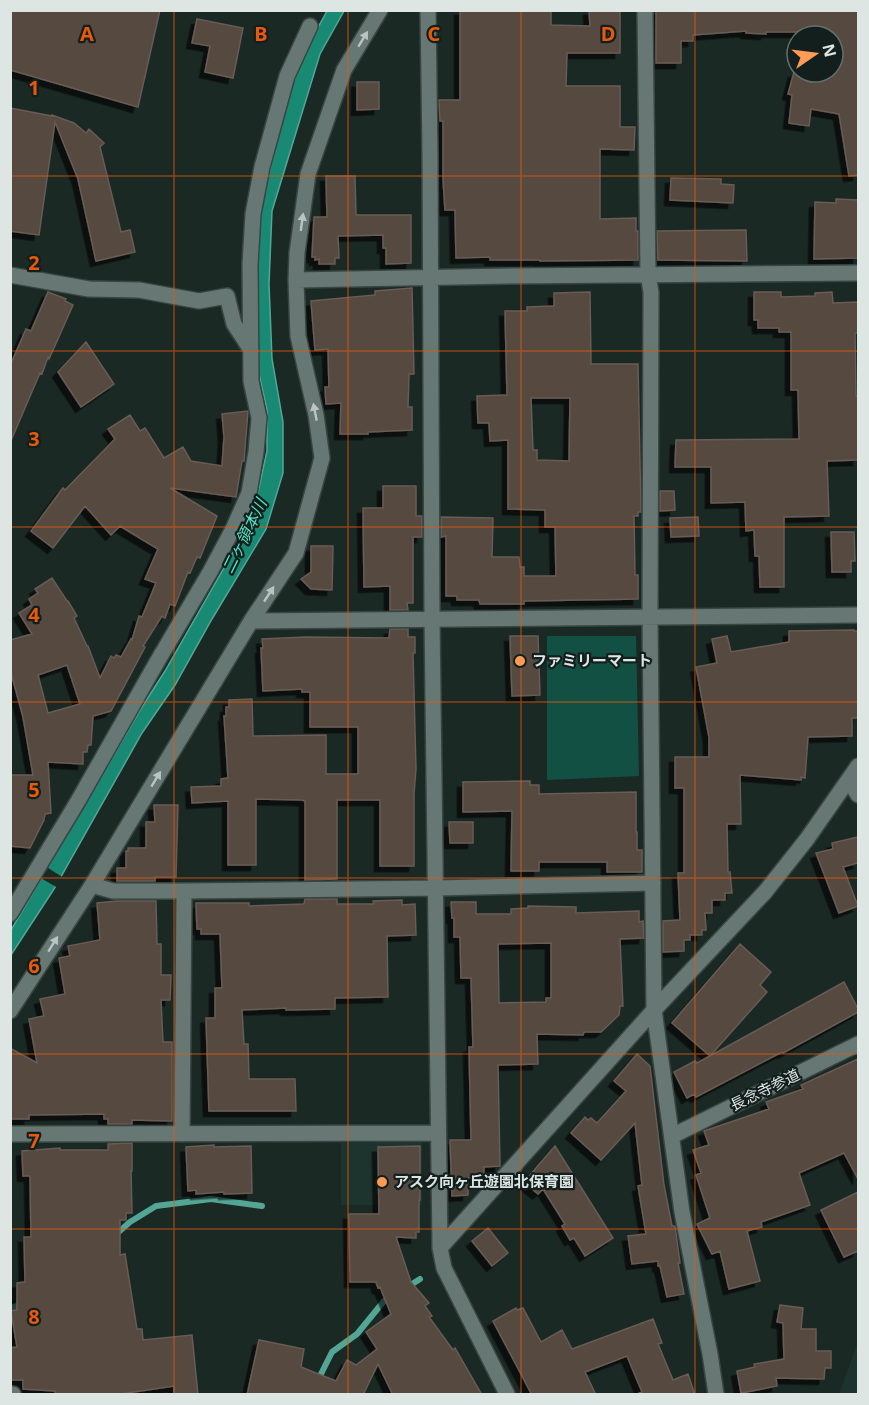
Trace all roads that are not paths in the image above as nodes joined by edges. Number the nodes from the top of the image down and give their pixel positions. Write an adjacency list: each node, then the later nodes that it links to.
1 (380, 10): 9 (street, one-way to 1)
2 (428, 10): 8 (street)
3 (645, 10): 7 (street)
4 (310, 26): 10 (street)
5 (858, 273): 7 (street)
6 (10, 275): 10 (street)
7 (648, 275): 8 (street); 12 (street)
8 (431, 278): 9 (street); 13 (street)
9 (296, 280): 14 (street, one-way to 9)
10 (251, 350): 22 (street)
11 (858, 615): 12 (street)
12 (650, 617): 13 (street); 18 (street)
13 (432, 619): 14 (street); 20 (street)
14 (251, 621): 19 (street, one-way to 14)
15 (858, 766): 16 (street)
16 (849, 781): 17 (street); 23 (street)
17 (858, 795)
18 (653, 883): 20 (street); 23 (street)
19 (92, 885): 21 (street); 24 (street, one-way to 19)
20 (436, 888): 21 (street); 28 (street)
21 (184, 891): 27 (street)
22 (10, 914)
23 (654, 1010): 29 (street); 30 (street)
24 (10, 1011)
25 (858, 1044): 29 (street, 長念寺参道)
26 (10, 1134): 27 (street)
27 (182, 1134): 28 (street)
28 (438, 1134): 30 (street)
29 (672, 1136): 32 (street)
30 (440, 1248): 31 (street)
31 (507, 1395)
32 (716, 1395)

